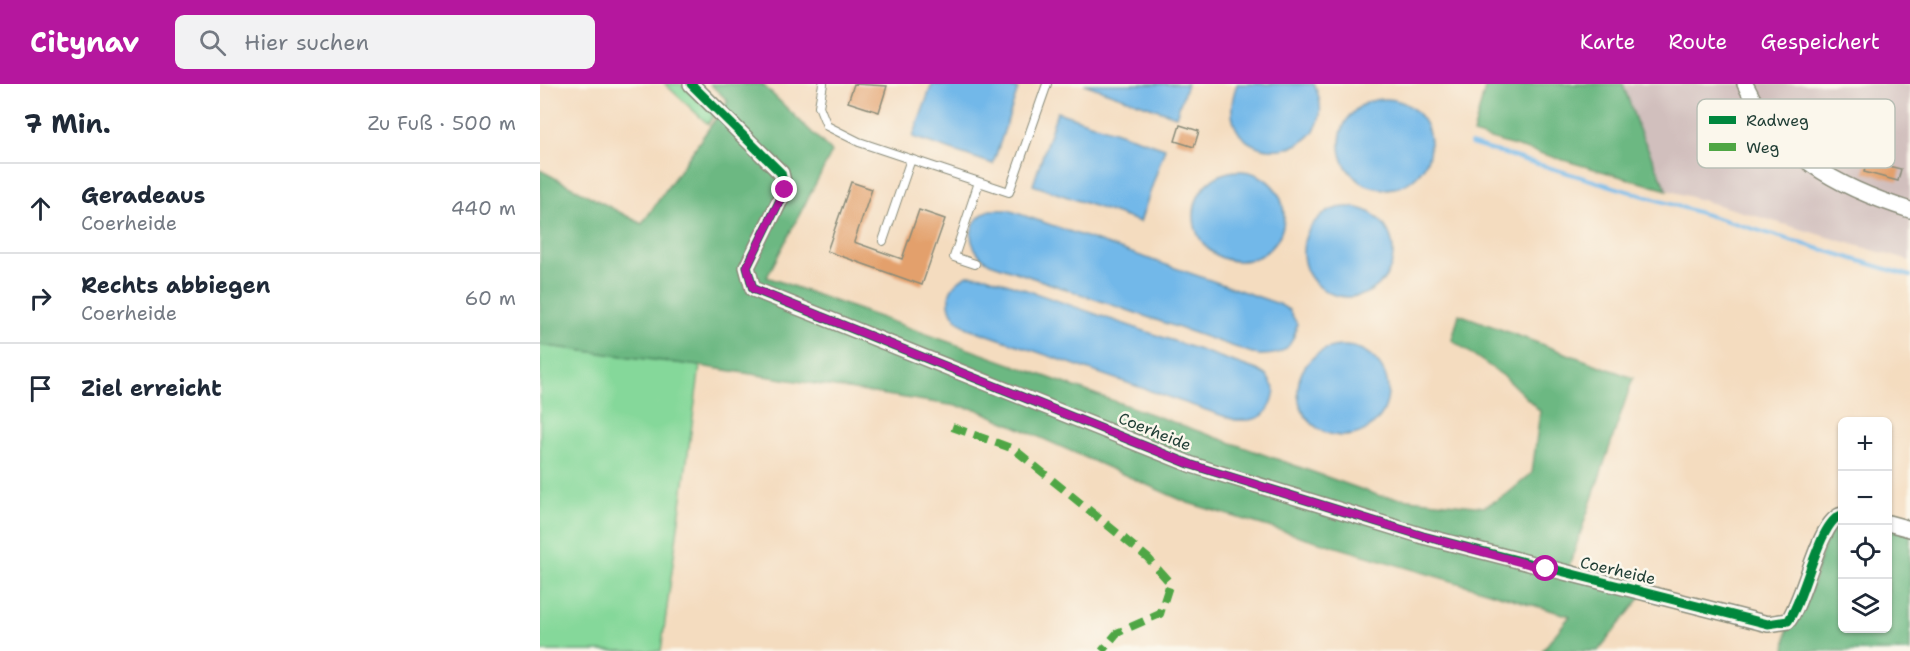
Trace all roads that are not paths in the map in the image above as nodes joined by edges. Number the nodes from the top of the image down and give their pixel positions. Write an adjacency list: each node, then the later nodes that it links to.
1 (691, 84): 12 (street, Coerheide)
2 (824, 84): 6 (lane)
3 (1047, 84): 8 (lane)
4 (1745, 84): 5 (street)
5 (1753, 99)
6 (911, 159): 8 (lane); 10 (lane)
7 (1818, 168): 9 (street)
8 (979, 182): 11 (lane)
9 (1910, 210)
10 (883, 241)
11 (975, 264)
12 (1838, 516)
13 (1892, 524): 14 (street)
14 (1910, 529)

